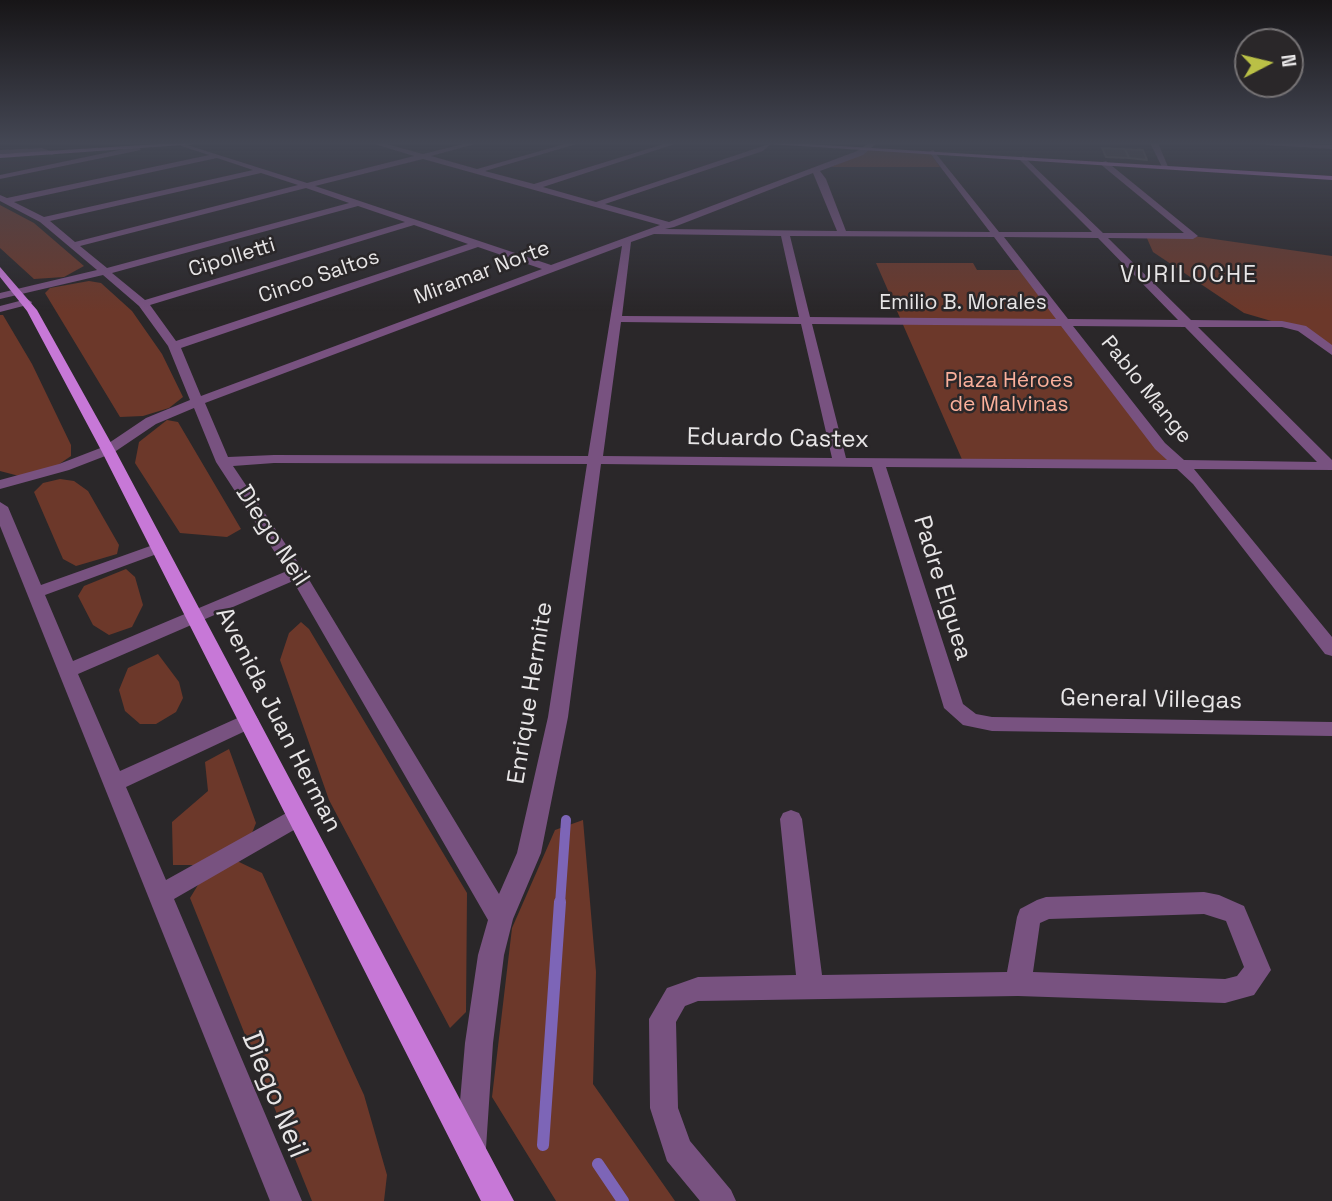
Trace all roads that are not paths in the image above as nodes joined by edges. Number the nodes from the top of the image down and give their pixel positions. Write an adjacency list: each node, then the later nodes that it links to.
1 (3, 199): 14 (street, Diego Neil)
2 (135, 199): 14 (street)
3 (254, 199): 24 (street)
4 (341, 199): 12 (street)
5 (579, 199): 13 (street)
6 (612, 199): 13 (street)
7 (739, 199): 16 (street, Miramar Norte)
8 (830, 199): 19 (street)
9 (969, 199): 20 (street, Pablo Mange)
10 (1064, 199): 21 (street)
11 (1147, 199): 21 (street)
12 (355, 204): 15 (street); 27 (street)
13 (597, 204): 16 (street)
14 (43, 220): 24 (street, Diego Neil)
15 (412, 223): 23 (street); 30 (street, Cipolletti)
16 (671, 225): 17 (street, Miramar Norte)
17 (652, 232): 18 (street); 22 (street, Miramar Norte)
18 (785, 235): 19 (street); 33 (street)
19 (844, 235): 20 (street)
20 (997, 235): 21 (street); 34 (street, Pablo Mange)
21 (1101, 236): 35 (street)
22 (626, 241): 25 (street, Miramar Norte); 32 (street, Enrique Hermite)
23 (477, 244): 25 (street); 36 (street, Cinco Saltos)
24 (73, 245): 27 (street, Diego Neil)
25 (549, 268): 38 (street, Miramar Norte)
26 (0, 270): 29 (main road, Avenida Juan Herman)
27 (103, 272): 29 (street); 30 (street, Diego Neil)
28 (0, 296): 29 (street)
29 (23, 296): 31 (street); 39 (main road, Avenida Juan Herman)
30 (143, 304): 36 (street, Diego Neil)
31 (0, 309)
32 (616, 319): 33 (street, Emilio B. Morales); 40 (street, Enrique Hermite)
33 (806, 322): 34 (street, Emilio B. Morales); 42 (street)
34 (1065, 323): 35 (street, Emilio B. Morales); 44 (street, Pablo Mange)
35 (1188, 324): 37 (street, Emilio B. Morales); 45 (street)
36 (174, 346): 38 (street, Diego Neil)
37 (1332, 351)
38 (199, 401): 39 (street, Miramar Norte); 41 (street, Diego Neil)
39 (108, 450): 46 (street, Miramar Norte); 48 (main road, Avenida Juan Herman)
40 (594, 460): 41 (street, Eduardo Castex); 42 (street, Eduardo Castex); 61 (street, Enrique Hermite)
41 (223, 462): 49 (street, Diego Neil)
42 (840, 463): 43 (street, Eduardo Castex)
43 (878, 463): 44 (street, Eduardo Castex); 54 (street, Padre Elguea)
44 (1181, 466): 45 (street, Eduardo Castex); 52 (street, Pablo Mange)
45 (1331, 466)
46 (0, 485)
47 (0, 507): 50 (street, Diego Neil)
48 (159, 548): 50 (street); 51 (main road, Avenida Juan Herman)
49 (296, 573): 51 (street); 61 (street, Diego Neil)
50 (35, 593): 53 (street, Diego Neil)
51 (195, 617): 53 (street); 55 (main road, Avenida Juan Herman)
52 (1332, 650)
53 (68, 671): 57 (street, Diego Neil)
54 (970, 720): 56 (street, General Villegas)
55 (249, 721): 57 (street); 58 (main road, Avenida Juan Herman)
56 (1332, 729)
57 (114, 783): 60 (street, Diego Neil)
58 (298, 817): 60 (street); 64 (main road, Avenida Juan Herman)
59 (791, 819): 63 (street)
60 (160, 895): 65 (street, Diego Neil)
61 (501, 919): 64 (street, Enrique Hermite)
62 (1018, 984): 62 (street); 63 (street)
63 (811, 988): 67 (street)
64 (471, 1148): 66 (main road, Avenida Juan Herman)
65 (286, 1201)
66 (498, 1201)
67 (720, 1201)

